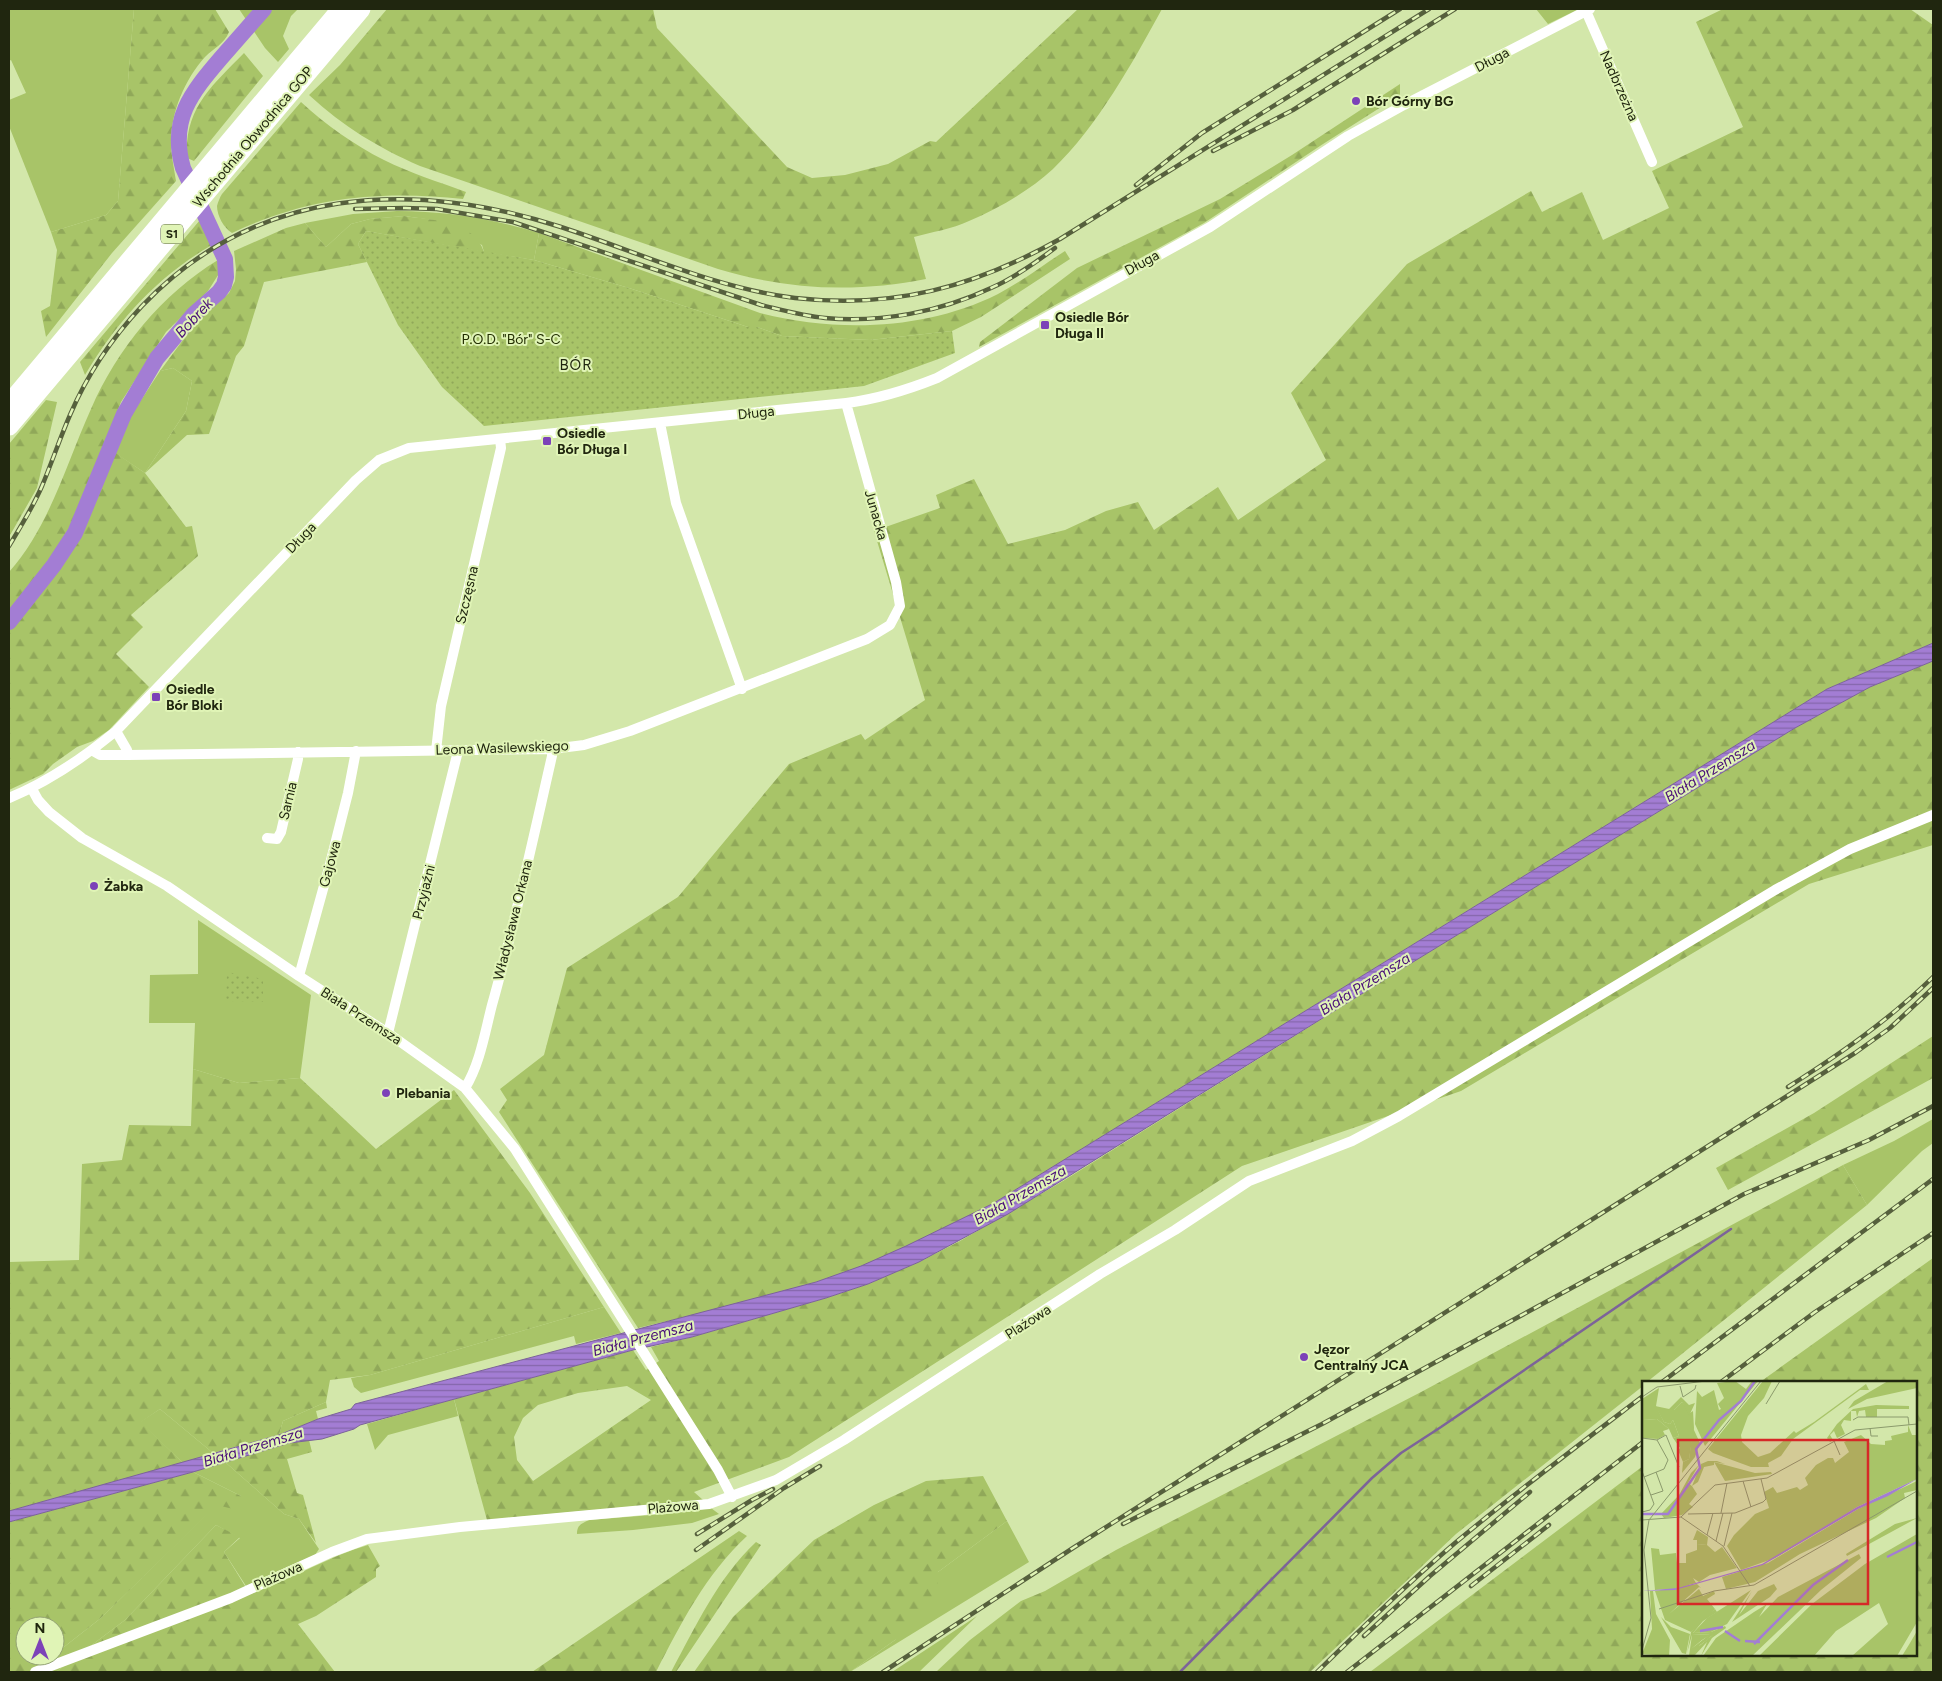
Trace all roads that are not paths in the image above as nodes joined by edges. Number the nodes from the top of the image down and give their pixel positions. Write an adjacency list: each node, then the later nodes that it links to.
1 (341, 9): 4 (highway, Wschodnia Obwodnica GOP / S1)
2 (361, 9): 4 (highway, Wschodnia Obwodnica GOP / S1)
3 (1588, 10): 5 (street, Nadbrzeżna); 6 (street, Długa)
4 (326, 38): 7 (highway, Wschodnia Obwodnica GOP / S1); 9 (highway, Wschodnia Obwodnica GOP / S1)
5 (1652, 162)
6 (846, 403): 8 (street, Długa); 11 (street, Junacka)
7 (9, 404)
8 (660, 423): 10 (street, Długa); 12 (street)
9 (10, 425)
10 (500, 439): 13 (street, Długa); 17 (street, Szczęsna)
11 (890, 625): 12 (street, Leona Wasilewskiego)
12 (742, 689): 14 (street, Leona Wasilewskiego)
13 (116, 731): 15 (street, Długa); 20 (street)
14 (552, 749): 18 (street, Leona Wasilewskiego); 27 (street, Władysława Orkana)
15 (93, 750): 20 (street, Leona Wasilewskiego); 21 (street, Długa)
16 (356, 751): 17 (street, Leona Wasilewskiego); 19 (street, Leona Wasilewskiego); 25 (street, Gajowa)
17 (436, 751): 18 (street, Leona Wasilewskiego)
18 (458, 751): 26 (street, Przyjaźni)
19 (298, 752): 20 (street, Leona Wasilewskiego); 24 (street, Sarnia)
20 (128, 755)
21 (32, 789): 22 (street, Długa); 25 (street, Biała Przemsza)
22 (9, 798)
23 (1933, 815): 28 (street, Plażowa)
24 (267, 838)
25 (299, 976): 26 (street, Biała Przemsza)
26 (388, 1033): 27 (street, Biała Przemsza)
27 (464, 1088): 28 (street, Biała Przemsza)
28 (732, 1497): 29 (street, Plażowa)
29 (34, 1672)

